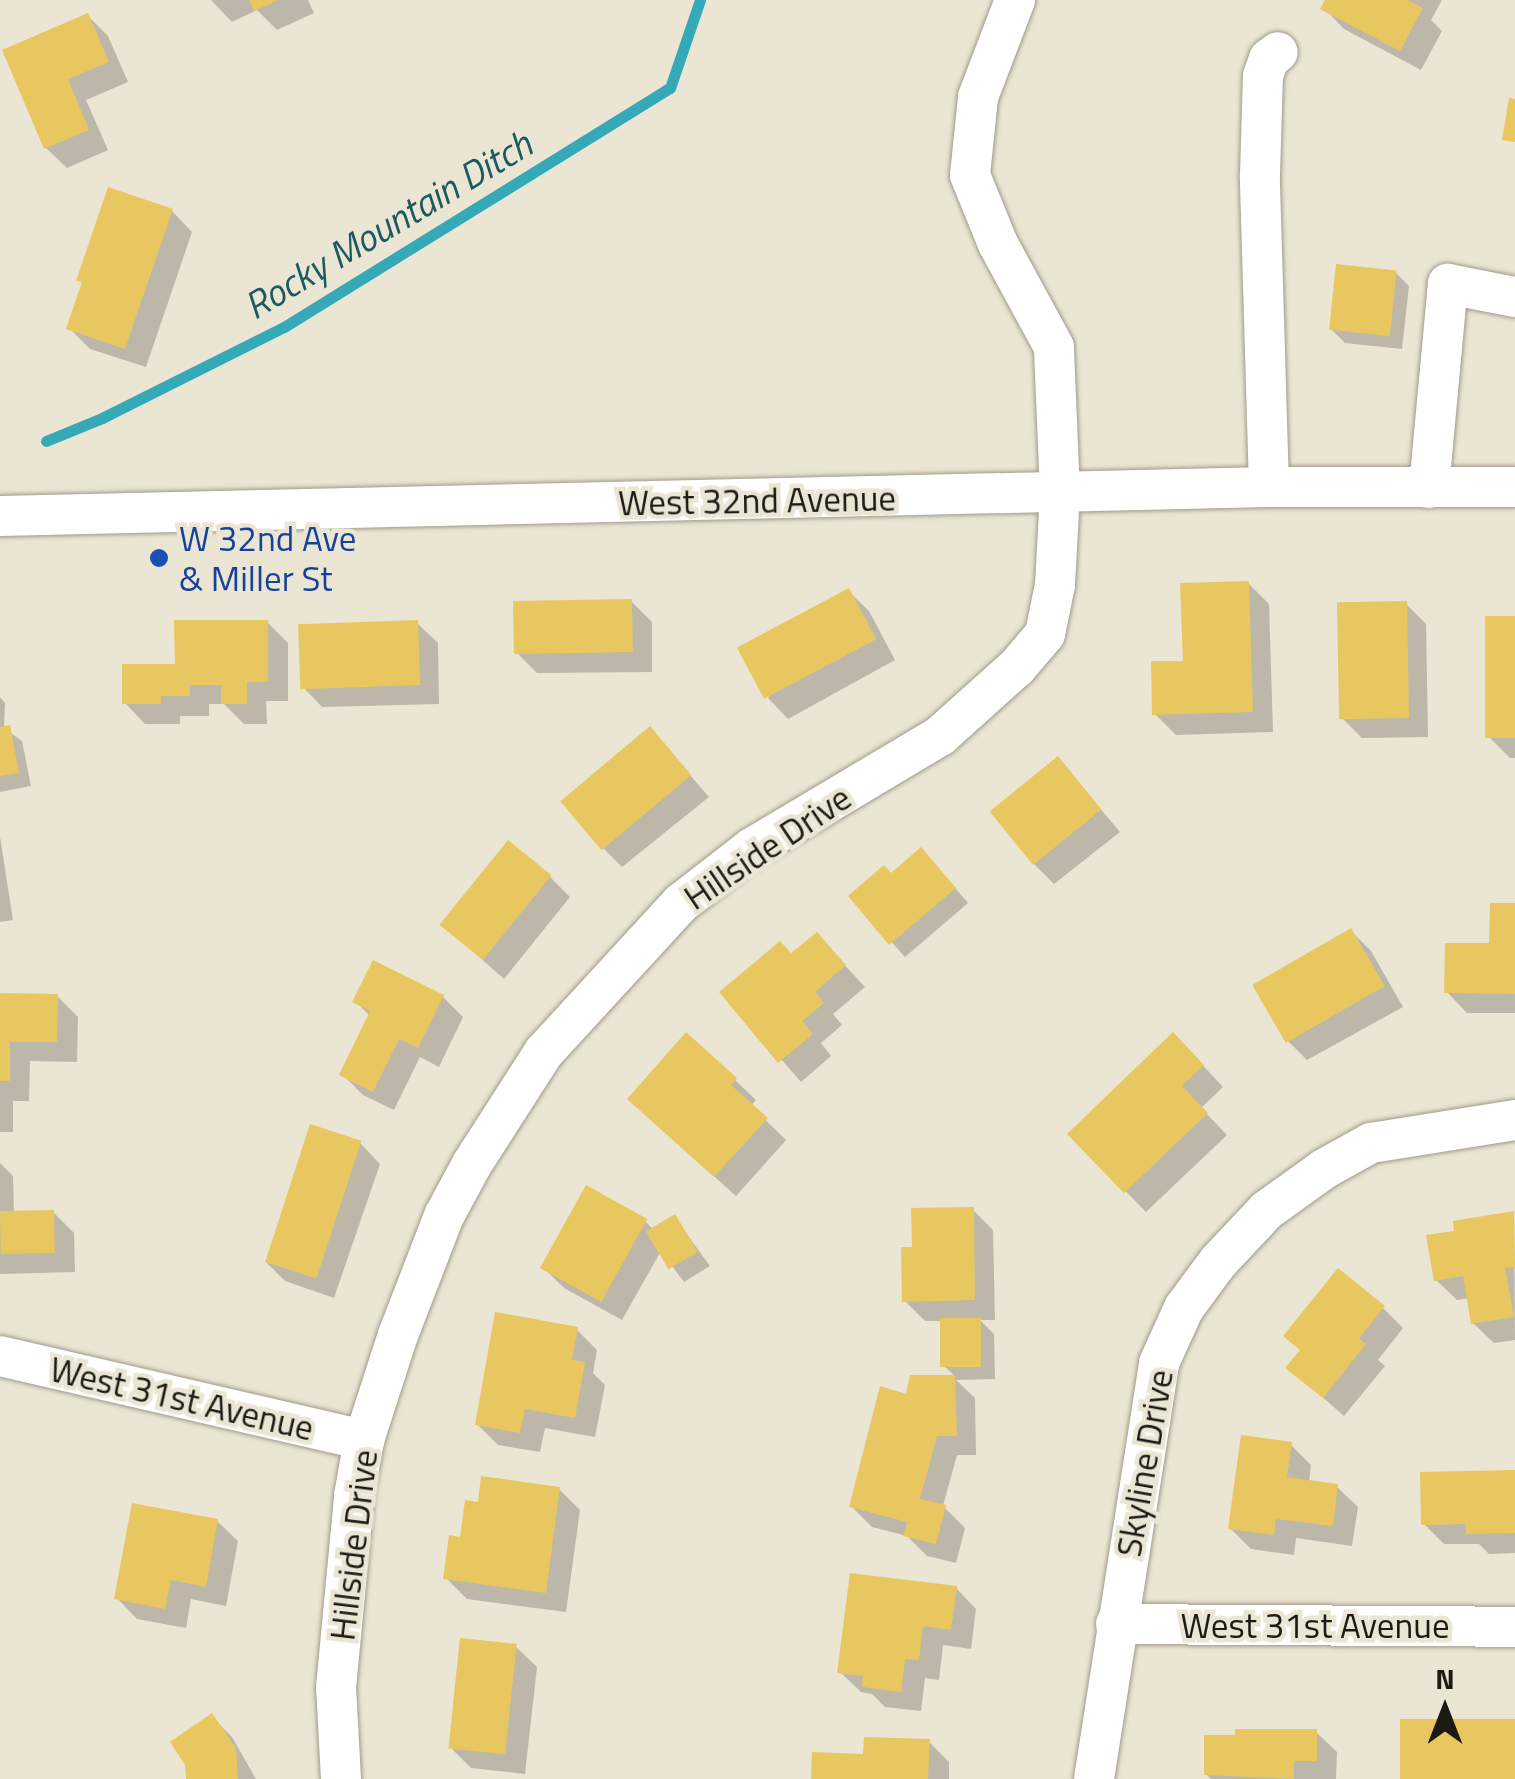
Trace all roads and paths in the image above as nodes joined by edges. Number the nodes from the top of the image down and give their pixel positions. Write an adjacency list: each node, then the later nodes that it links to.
1 (1015, 0): 7 (street, Hillside Drive)
2 (1278, 52): 5 (street)
3 (1515, 297): 6 (street)
4 (1515, 487): 6 (street, West 32nd Avenue)
5 (1269, 488): 6 (street, West 32nd Avenue); 7 (street, West 32nd Avenue)
6 (1429, 488)
7 (1060, 493): 8 (street, West 32nd Avenue); 11 (street, Hillside Drive)
8 (2, 509)
9 (1515, 1120): 12 (street, Skyline Drive)
10 (0, 1356): 11 (street, West 31st Avenue)
11 (364, 1440): 14 (street, Hillside Drive)
12 (1116, 1624): 13 (street, West 31st Avenue); 15 (street, Skyline Drive)
13 (1515, 1627)
14 (342, 1779)
15 (1094, 1779)

